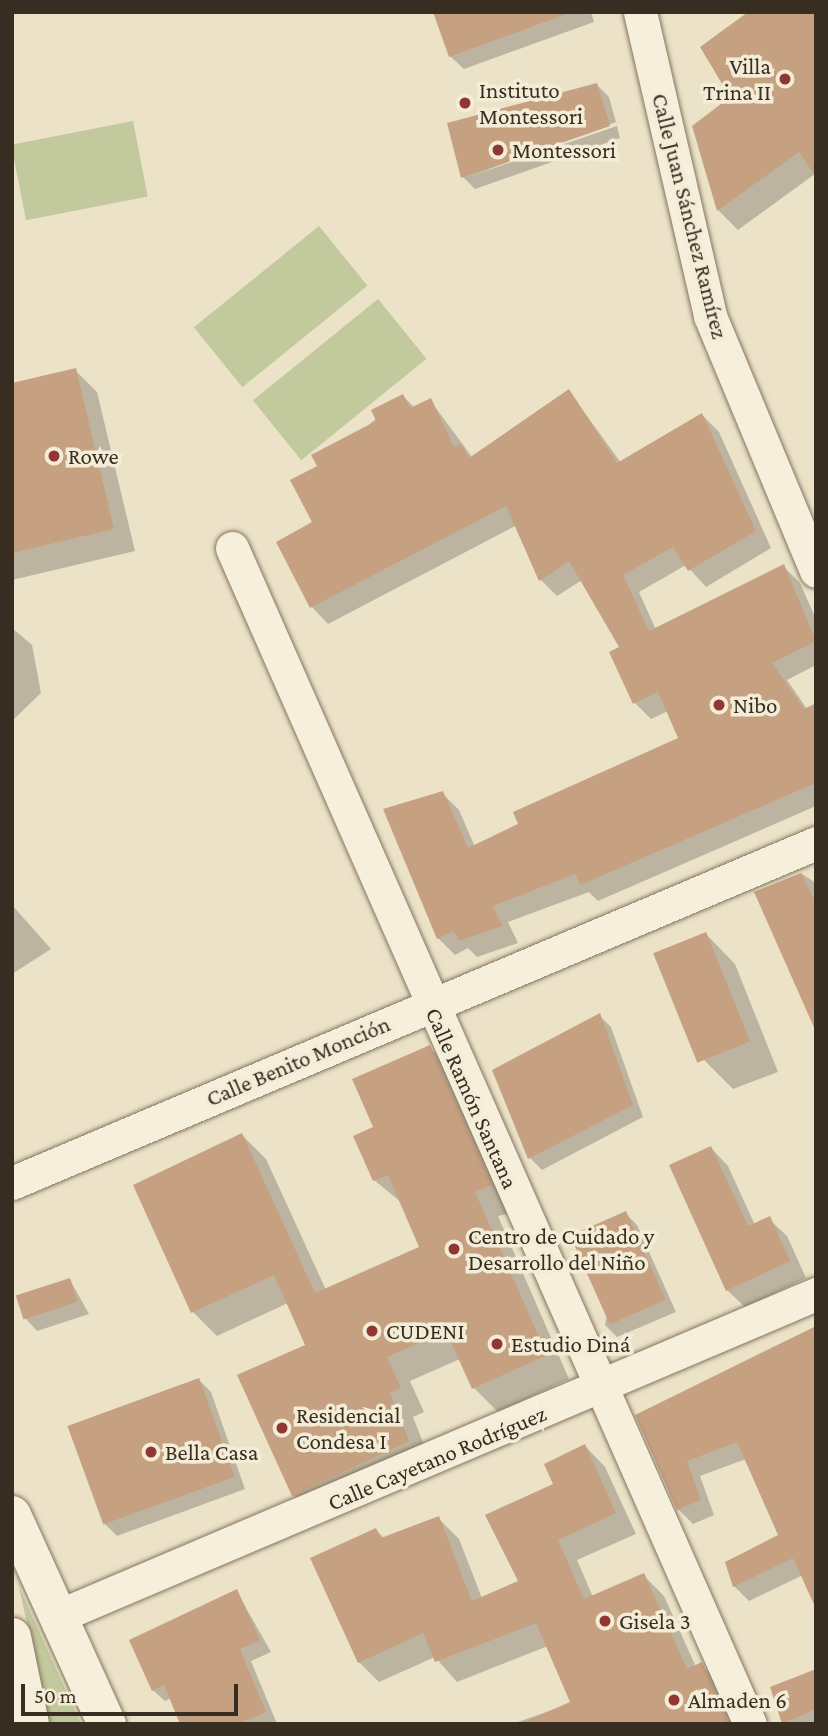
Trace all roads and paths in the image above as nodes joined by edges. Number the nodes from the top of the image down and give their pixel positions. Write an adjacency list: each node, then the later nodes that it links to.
1 (640, 12): 3 (street, Calle Juan Sánchez Ramírez)
2 (232, 548): 5 (street, Calle Ramón Santana)
3 (816, 571)
4 (816, 843): 5 (street, Calle Benito Monción)
5 (430, 1005): 6 (street, Calle Benito Monción); 8 (street, Calle Ramón Santana)
6 (12, 1183)
7 (816, 1294): 8 (street, Calle Cayetano Rodríguez)
8 (601, 1390): 10 (street, Calle Cayetano Rodríguez); 14 (street, Calle Ramón Santana)
9 (12, 1515): 10 (main road)
10 (56, 1617): 13 (main road)
11 (12, 1637): 12 (main road)
12 (30, 1724)
13 (107, 1724)
14 (750, 1724)

